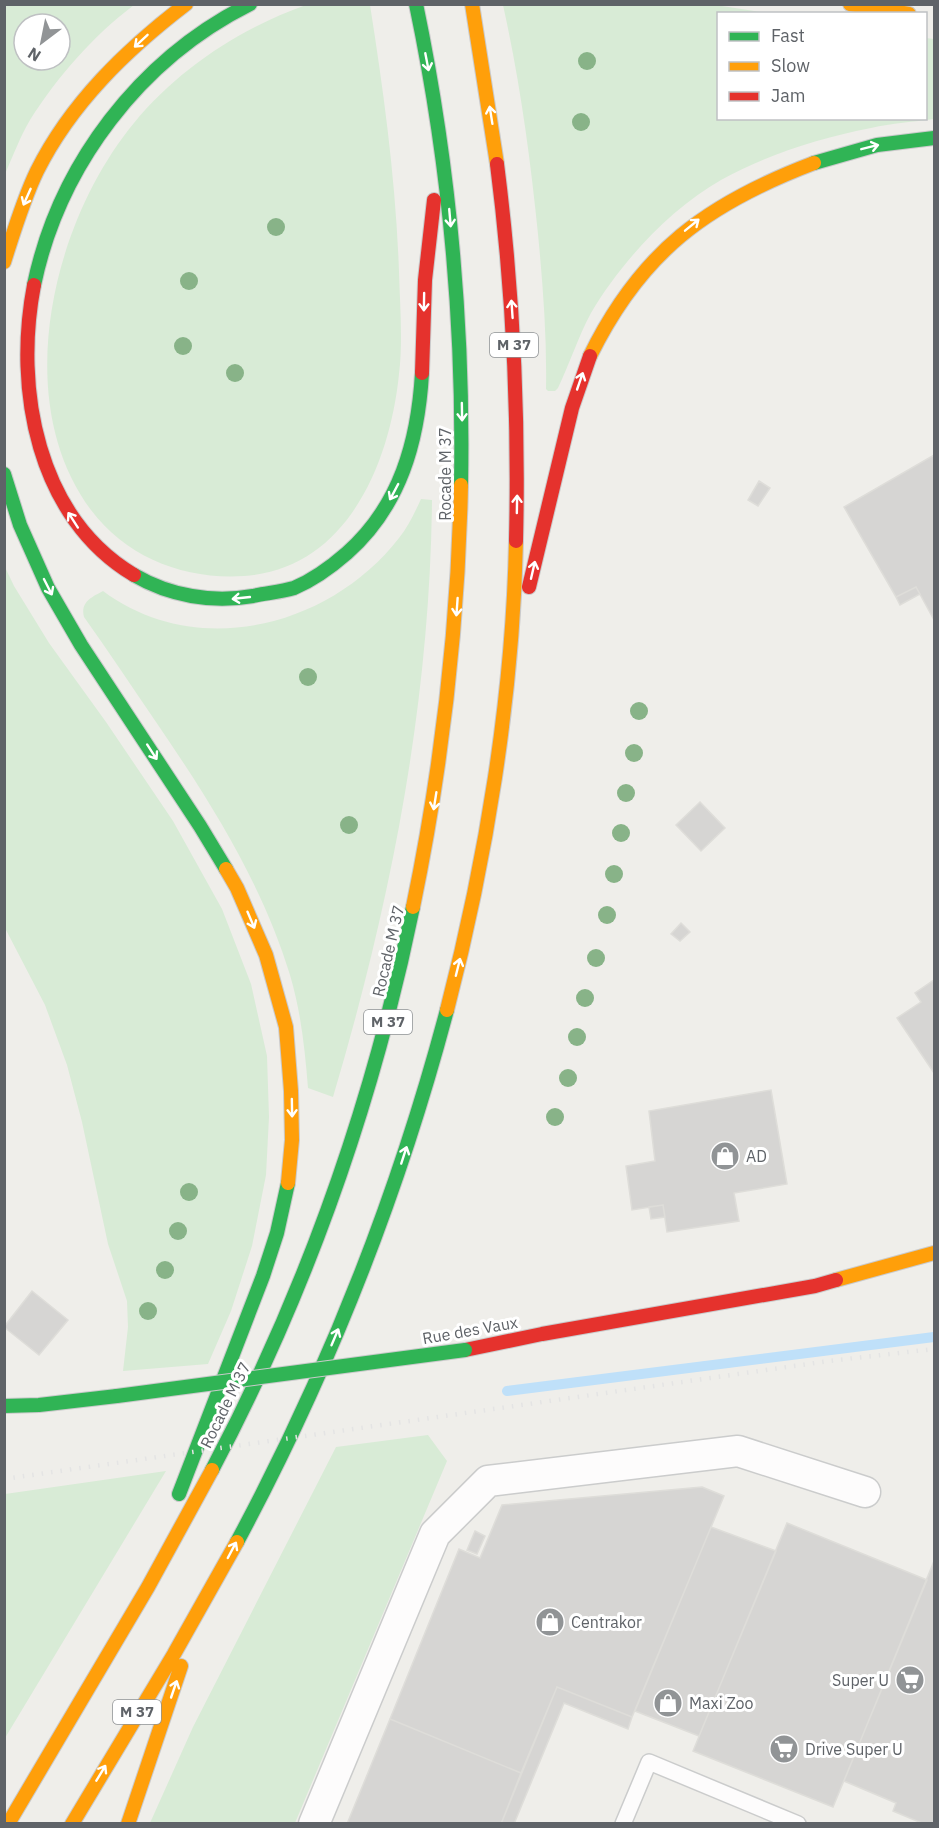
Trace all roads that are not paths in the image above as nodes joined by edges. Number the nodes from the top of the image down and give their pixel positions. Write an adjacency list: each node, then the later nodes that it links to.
1 (186, 4): 9 (main road, one-way to 9)
2 (250, 4): 8 (main road, one-way to 2)
3 (416, 4): 8 (main road, Rocade M 37 / M 37, one-way to 8)
4 (472, 4): 11 (main road, M 37, one-way to 4)
5 (850, 4): 6 (main road)
6 (897, 12)
7 (934, 138): 11 (main road, one-way to 7)
8 (440, 139): 16 (main road, Rocade M 37 / M 37, one-way to 16)
9 (4, 262)
10 (4, 474): 16 (main road, one-way to 16)
11 (505, 688): 15 (main road, M 37, one-way to 11)
12 (934, 1253): 13 (main road, Rue des Vaux, bridge)
13 (4, 1406)
14 (865, 1492): 20 (street)
15 (203, 1601): 18 (main road, M 37, one-way to 15); 19 (main road, M 37, one-way to 15)
16 (134, 1613): 17 (main road, Rocade M 37 / M 37)
17 (8, 1824)
18 (72, 1824)
19 (128, 1824)
20 (314, 1824)
21 (623, 1824): 22 (lane)
22 (798, 1824)

